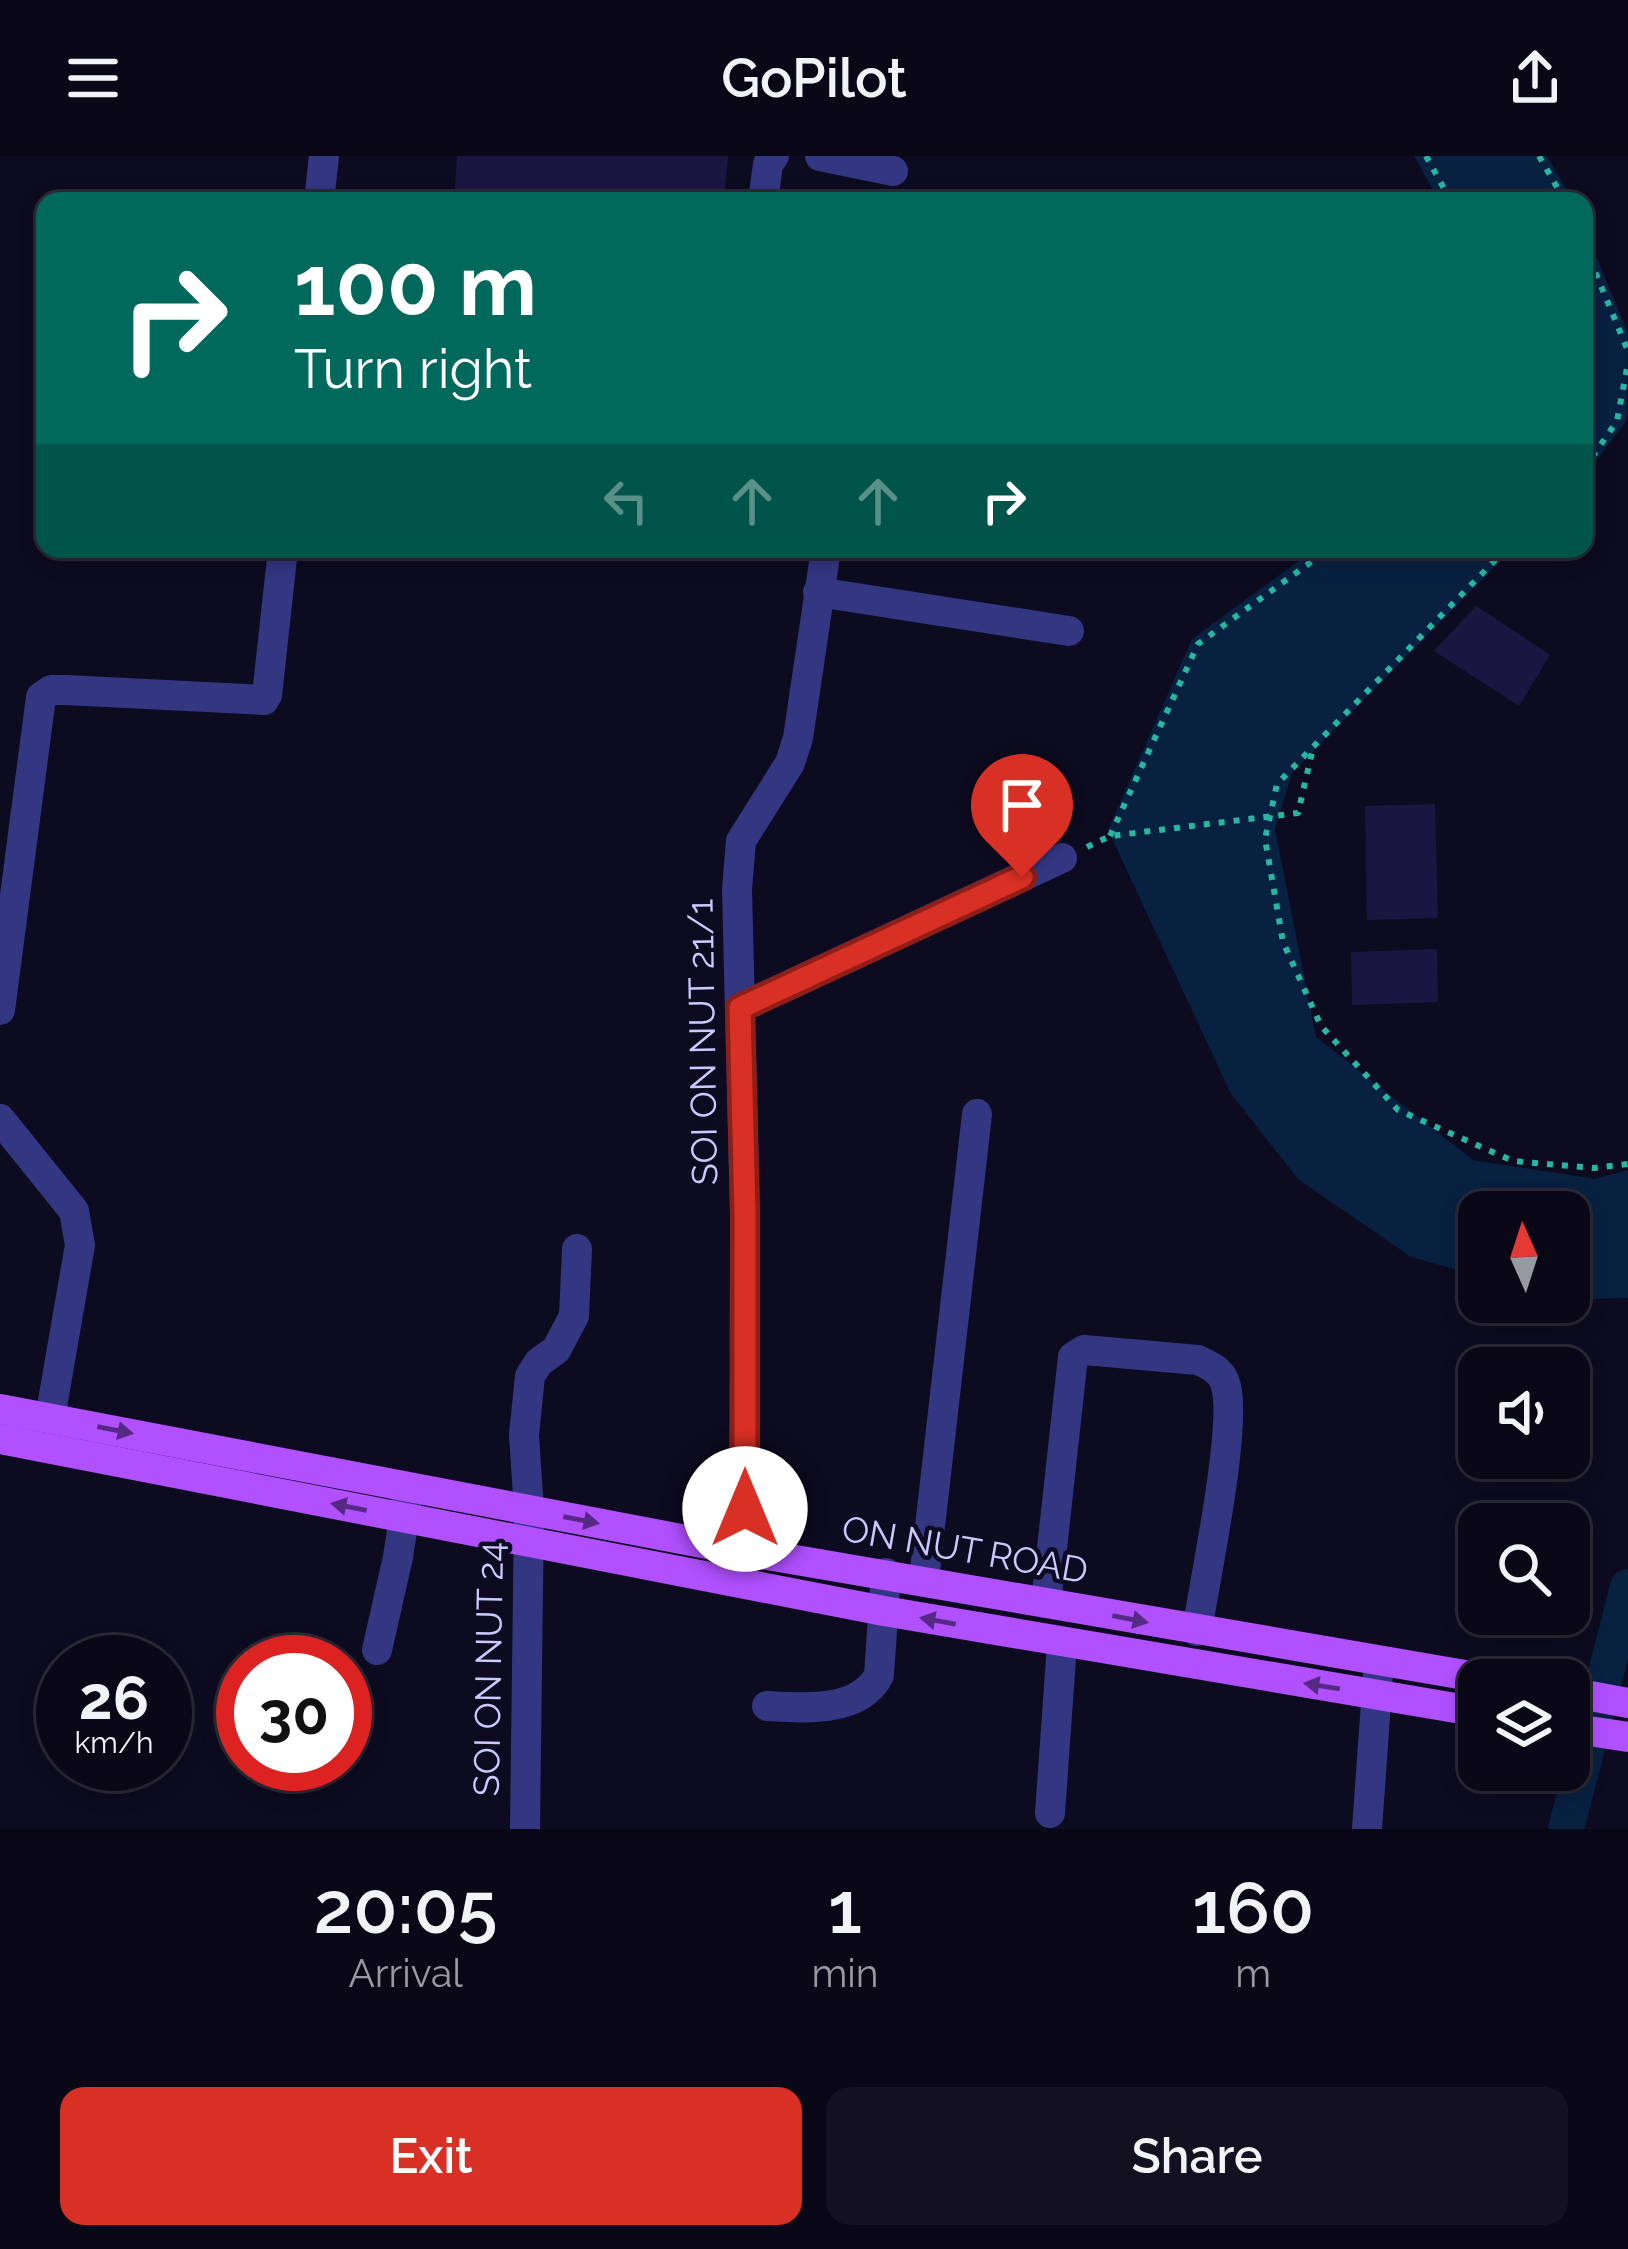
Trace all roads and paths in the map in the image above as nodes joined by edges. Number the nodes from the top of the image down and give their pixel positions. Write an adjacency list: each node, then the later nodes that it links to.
1 (324, 156): 7 (street)
2 (774, 156): 8 (street)
3 (820, 156): 6 (street)
4 (1426, 156): 9 (path)
5 (1541, 157): 10 (path)
6 (892, 176)
7 (320, 192)
8 (764, 192)
9 (1446, 192)
10 (1560, 192)
11 (1593, 267): 12 (path)
12 (1628, 351)
13 (1628, 363): 14 (path)
14 (1593, 457)
15 (282, 558): 25 (street)
16 (824, 558): 19 (street, SOI ON NUT 21/1)
17 (1317, 558): 22 (path)
18 (1497, 558): 21 (path)
19 (818, 592): 20 (street); 24 (street, SOI ON NUT 21/1)
20 (1070, 631)
21 (1313, 745): 22 (path); 22 (path)
22 (1270, 817): 28 (path)
23 (1062, 858): 24 (street)
24 (740, 1008): 36 (street, SOI ON NUT 21/1)
25 (0, 1010)
26 (977, 1114): 38 (street)
27 (0, 1118): 31 (street)
28 (1628, 1164)
29 (577, 1249): 35 (street, SOI ON NUT 24)
30 (0, 1409): 31 (main road, ON NUT ROAD)
31 (50, 1418): 33 (main road, ON NUT ROAD, one-way to 33)
32 (0, 1439): 34 (main road, ON NUT ROAD, one-way to 32)
33 (408, 1486): 34 (street); 35 (main road, ON NUT ROAD)
34 (404, 1517): 35 (main road, ON NUT ROAD); 43 (street)
35 (528, 1526): 36 (main road, ON NUT ROAD, one-way to 36); 40 (main road, ON NUT ROAD); 54 (street, SOI ON NUT 24)
36 (745, 1551): 37 (main road, ON NUT ROAD)
37 (886, 1573): 38 (main road, ON NUT ROAD); 40 (street)
38 (924, 1579): 39 (main road, ON NUT ROAD)
39 (1046, 1603): 41 (main road, ON NUT ROAD, one-way to 41); 41 (street)
40 (884, 1611): 42 (main road, ON NUT ROAD, one-way to 40); 49 (street)
41 (1197, 1631): 44 (main road, ON NUT ROAD)
42 (1061, 1644): 46 (main road, ON NUT ROAD, one-way to 42); 53 (street)
43 (376, 1651)
44 (1378, 1661): 45 (main road, ON NUT ROAD); 46 (street)
45 (1458, 1674)
46 (1376, 1695): 50 (main road, ON NUT ROAD); 55 (street)
47 (1590, 1696): 48 (main road)
48 (1628, 1703)
49 (767, 1706)
50 (1458, 1709)
51 (1590, 1731): 52 (main road)
52 (1628, 1737)
53 (1051, 1813)
54 (525, 1829)
55 (1367, 1829)

